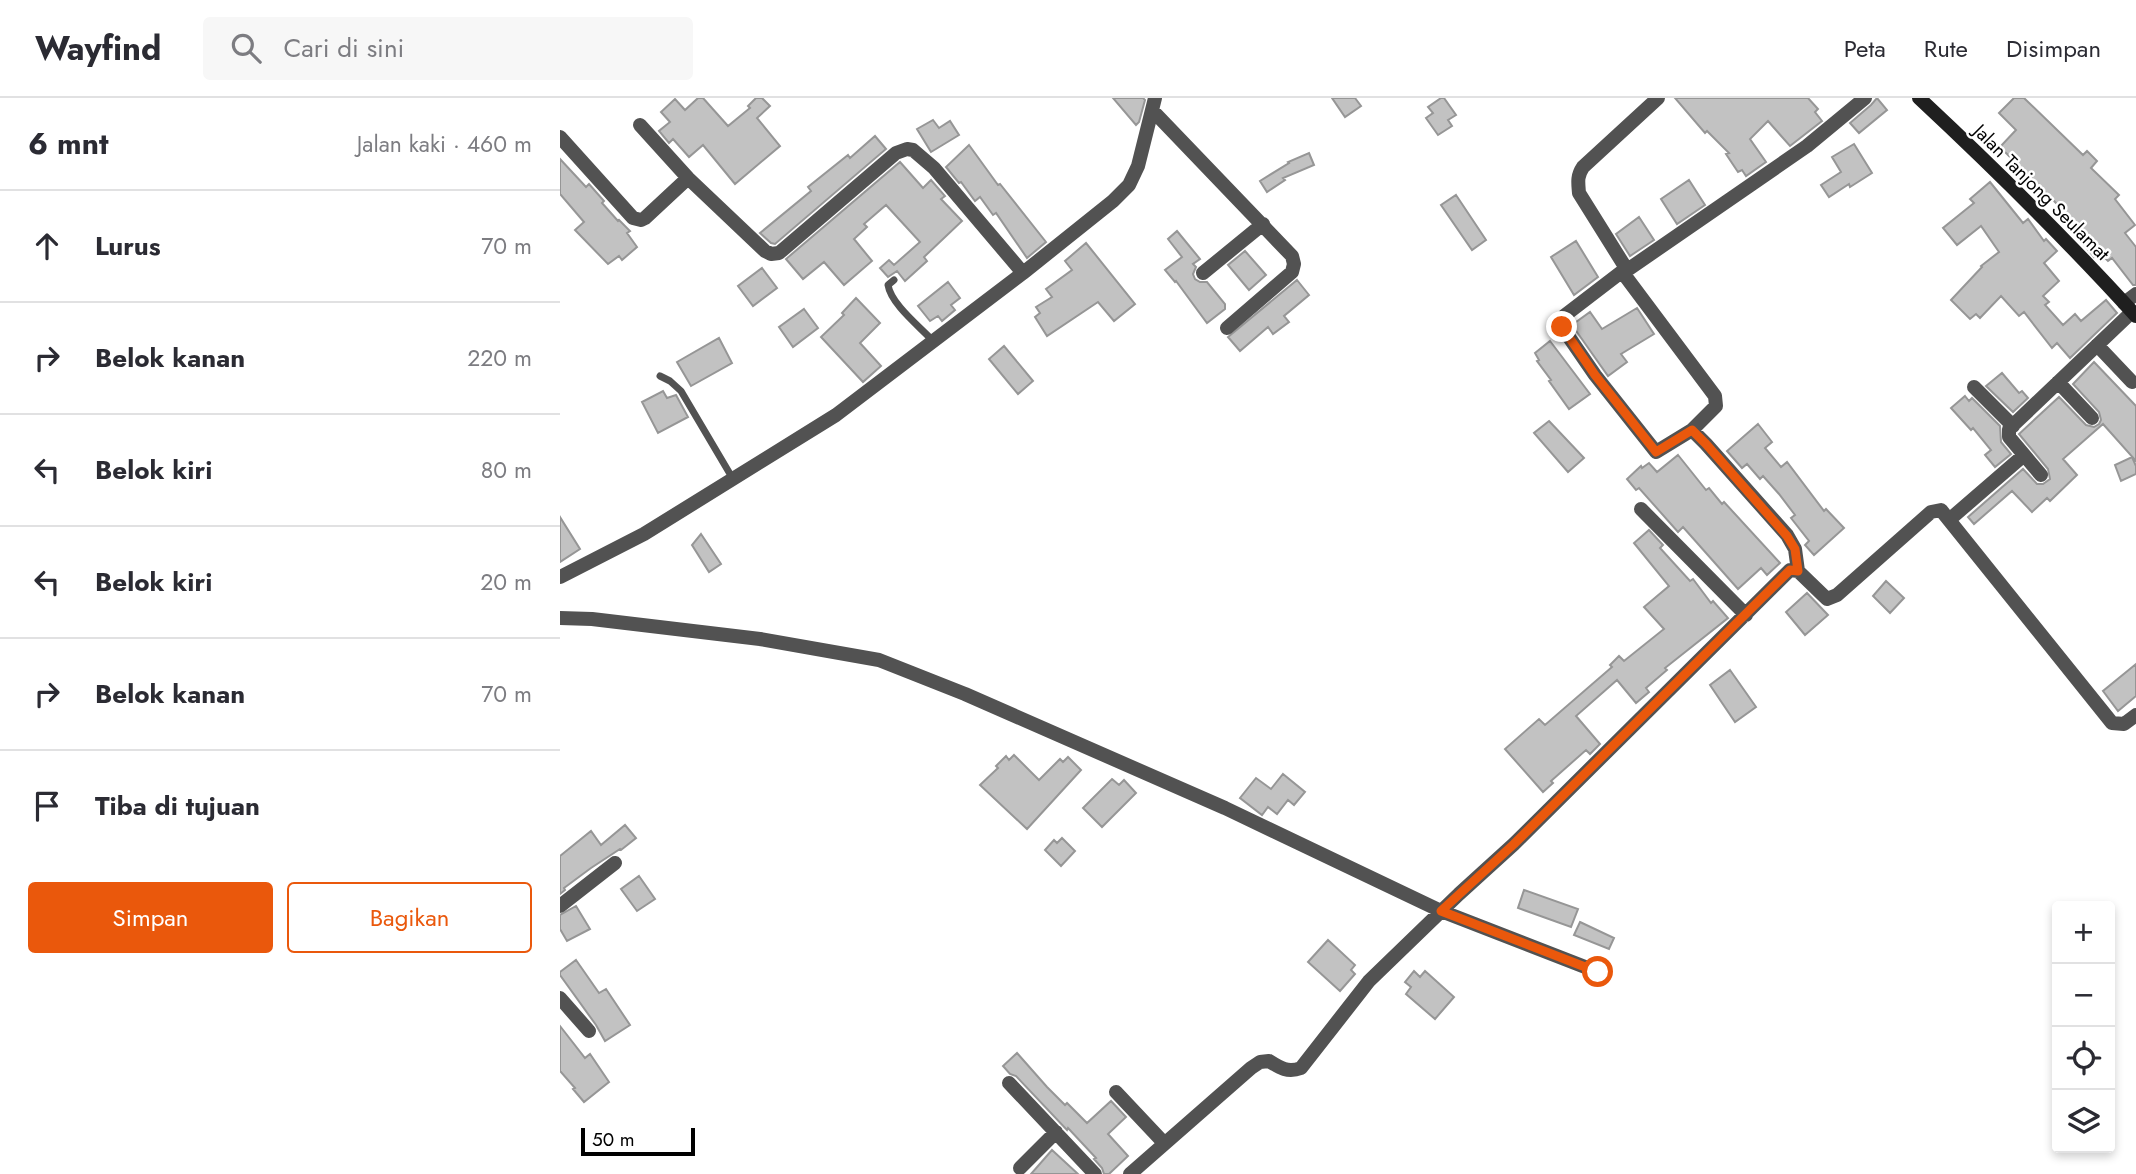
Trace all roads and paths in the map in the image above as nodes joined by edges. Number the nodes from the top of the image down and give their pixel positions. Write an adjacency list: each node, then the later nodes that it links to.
1 (1658, 98): 11 (street)
2 (1865, 98): 11 (street)
3 (1919, 98): 13 (street, Jalan Tanjong Seulamat)
4 (1154, 104): 8 (street); 9 (street)
5 (639, 125): 7 (street)
6 (560, 137): 7 (street)
7 (688, 178): 9 (street)
8 (1263, 224): 10 (street); 14 (street)
9 (1023, 273): 15 (street)
10 (1203, 273)
11 (1623, 273): 23 (street); 23 (street)
12 (894, 280): 15 (lane)
13 (2132, 306): 16 (street)
14 (1227, 328)
15 (933, 341): 26 (street)
16 (2097, 345): 18 (street); 19 (street)
17 (660, 376): 26 (lane)
18 (2058, 382): 21 (street); 22 (street)
19 (2133, 382)
20 (1974, 387): 22 (street)
21 (2092, 418)
22 (2013, 426): 24 (street)
23 (1692, 430): 29 (street)
24 (2023, 456): 25 (street); 28 (street)
25 (2041, 475)
26 (733, 480): 30 (street)
27 (1642, 509): 31 (street)
28 (1949, 520): 29 (street); 33 (street)
29 (1798, 571): 31 (street)
30 (560, 578)
31 (1746, 615): 36 (street)
32 (560, 618): 36 (street)
33 (2136, 715)
34 (615, 863): 35 (street)
35 (560, 906)
36 (1441, 911): 37 (street); 43 (street)
37 (1598, 972)
38 (560, 998): 39 (street)
39 (589, 1031)
40 (1009, 1083): 42 (street)
41 (1116, 1092): 43 (street)
42 (1056, 1132): 44 (street); 45 (street)
43 (1164, 1143): 46 (street)
44 (1020, 1168)
45 (1095, 1174)
46 (1129, 1174)

